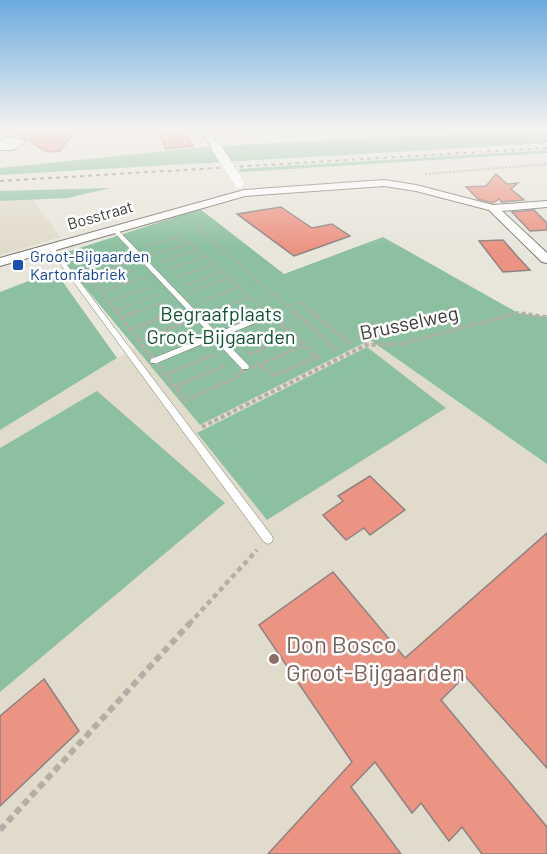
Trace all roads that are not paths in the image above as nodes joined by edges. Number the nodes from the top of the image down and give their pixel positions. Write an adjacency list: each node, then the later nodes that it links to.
1 (230, 170): 2 (street, bridge)
2 (241, 188): 4 (street, Bosstraat); 5 (street, Bosstraat)
3 (547, 204): 4 (street)
4 (493, 208): 7 (street)
5 (114, 228): 6 (street, Bosstraat); 10 (lane)
6 (50, 246): 8 (street, Bosstraat); 13 (lane)
7 (546, 260)
8 (0, 262)
9 (270, 314): 10 (lane)
10 (217, 337): 11 (lane); 12 (lane)
11 (154, 361)
12 (246, 367)
13 (267, 539)

